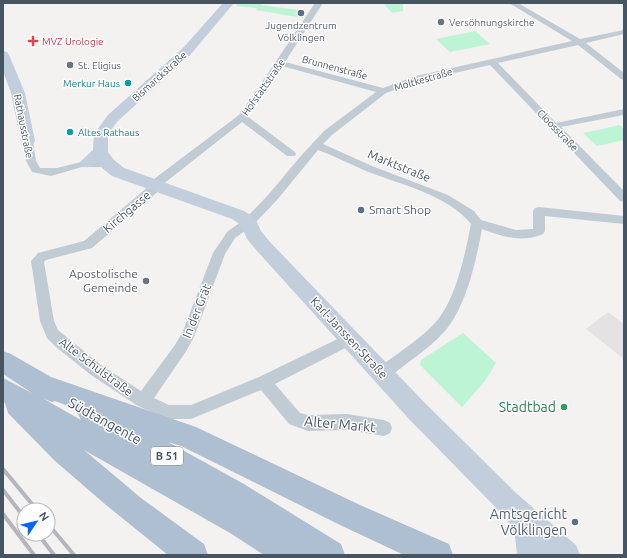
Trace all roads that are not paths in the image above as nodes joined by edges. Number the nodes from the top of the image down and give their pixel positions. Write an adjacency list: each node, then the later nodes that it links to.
1 (229, 3): 17 (main road, Bismarckstraße)
2 (319, 3): 8 (street, Hofstattstraße)
3 (513, 3): 5 (street)
4 (624, 32): 5 (street, Moltkestraße)
5 (578, 42): 7 (street, Moltkestraße); 9 (street)
6 (3, 55): 14 (main road, Rathausstraße)
7 (492, 62): 10 (street, Moltkestraße); 13 (street, Cloosstraße)
8 (280, 63): 10 (street, Brunnenstraße); 12 (street, Hofstattstraße)
9 (624, 77)
10 (383, 91): 15 (street, Moltkestraße)
11 (624, 112): 13 (street)
12 (242, 117): 16 (street); 19 (street, Hofstattstraße)
13 (554, 126): 20 (street, Cloosstraße)
14 (28, 141): 18 (street, Rathausstraße)
15 (316, 145): 22 (street, Moltkestraße); 23 (street, Marktstraße)
16 (291, 154)
17 (104, 158): 18 (main road); 19 (main road)
18 (87, 163)
19 (155, 186): 22 (main road); 24 (street, Kirchgasse)
20 (624, 198)
21 (624, 220): 23 (street, Marktstraße)
22 (249, 222): 25 (main road, Karl-Janssen-Straße); 31 (street, In der Grät)
23 (474, 224): 27 (street)
24 (37, 261): 31 (street, Alte Schulstraße)
25 (350, 339): 27 (main road, Karl-Janssen-Straße); 28 (street)
26 (3, 361): 29 (main road, Südtangente / B 51)
27 (382, 374): 33 (main road, Karl-Janssen-Straße)
28 (264, 382): 31 (street); 32 (street, Alter Markt)
29 (41, 385): 36 (main road, Südtangente / B 51); 37 (main road)
30 (3, 389): 34 (main road); 35 (main road, Südtangente / B 51)
31 (143, 401)
32 (384, 428)
33 (507, 502): 38 (main road); 39 (main road, Karl-Janssen-Straße)
34 (193, 555)
35 (292, 555)
36 (330, 555)
37 (438, 555)
38 (531, 555)
39 (566, 555)

